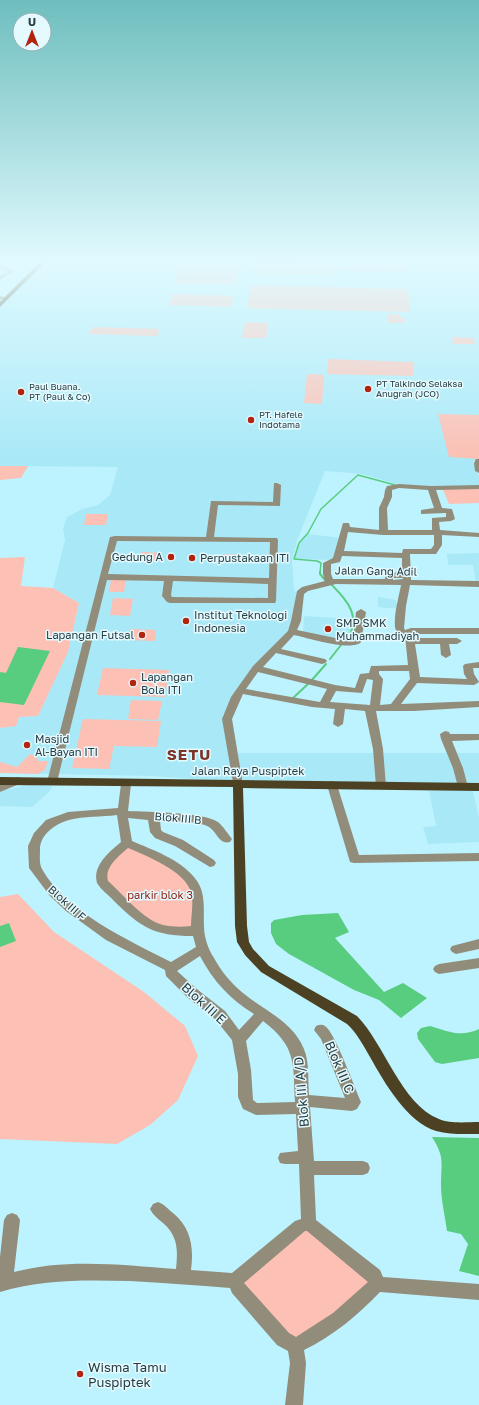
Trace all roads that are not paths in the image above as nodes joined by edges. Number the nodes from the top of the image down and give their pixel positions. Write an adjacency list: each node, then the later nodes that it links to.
1 (479, 461): 2 (street)
2 (479, 471)
3 (277, 486): 11 (street)
4 (479, 487): 5 (street)
5 (431, 488): 6 (street); 9 (street)
6 (439, 510): 7 (street); 8 (street)
7 (424, 512)
8 (437, 532): 9 (street); 10 (street); 14 (street)
9 (383, 533): 13 (street)
10 (479, 535)
11 (210, 539): 15 (street); 18 (street)
12 (365, 548): 13 (street)
13 (340, 549): 14 (street); 19 (street)
14 (406, 556): 17 (street)
15 (104, 577): 16 (street); 46 (street)
16 (169, 579): 18 (street); 18 (street)
17 (406, 579): 19 (street, Jalan Gang Adil); 20 (street, Jalan Gang Adil); 24 (street)
18 (273, 581)
19 (328, 582): 22 (street, Jalan Gang Adil)
20 (479, 584)
21 (361, 612): 22 (street)
22 (292, 632): 27 (street)
23 (479, 632): 24 (street)
24 (410, 638): 25 (street); 32 (street)
25 (444, 641): 26 (street); 28 (street)
26 (457, 641)
27 (274, 650): 29 (street); 31 (street)
28 (446, 655)
29 (322, 661)
30 (479, 665): 34 (street)
31 (256, 668): 35 (street); 36 (street)
32 (415, 668): 33 (street); 34 (street)
33 (374, 676): 35 (street); 41 (street)
34 (414, 680): 40 (street)
35 (334, 688): 38 (street)
36 (240, 692): 38 (street); 48 (street)
37 (479, 704): 40 (street)
38 (323, 705): 39 (street)
39 (340, 706): 41 (street); 42 (street)
40 (394, 707): 41 (street)
41 (372, 708): 50 (street)
42 (338, 724)
43 (479, 737): 51 (street)
44 (0, 781): 45 (main road, Jalan Raya Puspiptek)
45 (18, 781): 46 (main road, Jalan Raya Puspiptek); 53 (street, Jalan Raya Puspiptek)
46 (52, 782): 47 (main road, Jalan Raya Puspiptek)
47 (126, 784): 48 (main road, Jalan Raya Puspiptek); 54 (street)
48 (238, 785): 49 (main road, Jalan Raya Puspiptek); 71 (main road)
49 (332, 785): 50 (main road, Jalan Raya Puspiptek); 58 (street)
50 (381, 786): 51 (main road, Jalan Raya Puspiptek)
51 (463, 787): 52 (main road, Jalan Raya Puspiptek)
52 (479, 787)
53 (0, 788)
54 (122, 812): 55 (street, Blok III B); 57 (street); 65 (street, Blok III F)
55 (154, 817): 56 (street, Blok III B); 59 (street)
56 (226, 839)
57 (128, 843): 60 (street, Blok III A/D); 60 (street)
58 (479, 857)
59 (210, 863)
60 (198, 931): 62 (street, Blok III A/D)
61 (479, 944): 63 (street)
62 (202, 949): 65 (street); 67 (street, Blok III A/D)
63 (456, 950)
64 (479, 963): 66 (street)
65 (171, 968): 69 (street, Blok III E)
66 (439, 969)
67 (263, 1013): 69 (street); 70 (street, Blok III A/D)
68 (321, 1030): 70 (street, Blok III C)
69 (239, 1039): 70 (street)
70 (303, 1104): 73 (street, Blok III A/D)
71 (479, 1128)
72 (285, 1158): 73 (street)
73 (307, 1162): 74 (street); 77 (street, Blok III A/D)
74 (363, 1168)
75 (158, 1209): 78 (street)
76 (12, 1220): 80 (street)
77 (309, 1223): 79 (street); 81 (street)
78 (183, 1276): 79 (street); 80 (street)
79 (235, 1281): 83 (street)
80 (3, 1283)
81 (378, 1284): 82 (street); 83 (street)
82 (479, 1292)
83 (295, 1346): 84 (street)
84 (294, 1405)

